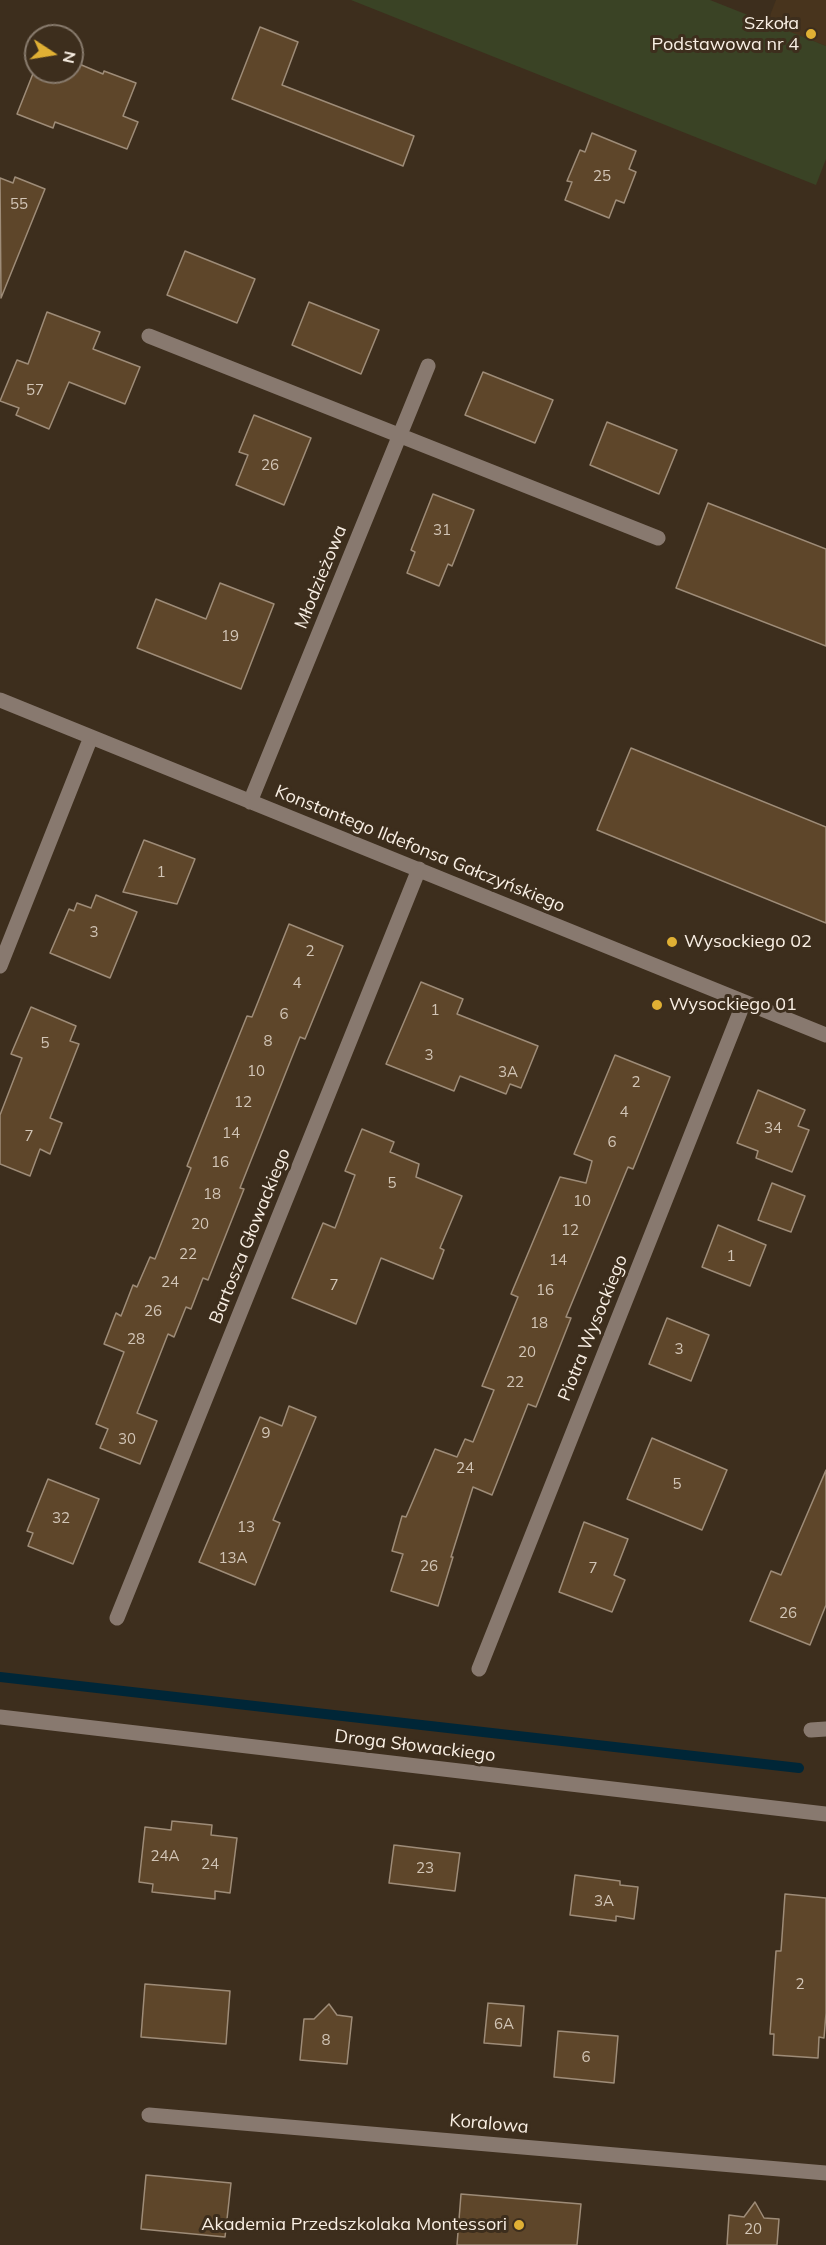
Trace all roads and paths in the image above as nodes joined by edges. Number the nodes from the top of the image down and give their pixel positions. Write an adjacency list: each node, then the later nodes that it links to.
1 (149, 336): 3 (street)
2 (428, 366): 3 (street, Młodzieżowa)
3 (399, 436): 4 (street); 7 (street, Młodzieżowa)
4 (658, 538)
5 (0, 700): 6 (street, Konstantego Ildefonsa Gałczyńskiego)
6 (91, 737): 7 (street, Konstantego Ildefonsa Gałczyńskiego); 9 (street)
7 (250, 802): 8 (street, Konstantego Ildefonsa Gałczyńskiego)
8 (419, 869): 10 (street, Konstantego Ildefonsa Gałczyńskiego); 12 (street, Bartosza Głowackiego)
9 (0, 966)
10 (744, 1002): 11 (street, Konstantego Ildefonsa Gałczyńskiego); 13 (street, Piotra Wysockiego)
11 (826, 1035)
12 (117, 1618)
13 (479, 1668)
14 (0, 1717): 15 (street, Droga Słowackiego)
15 (826, 1814)
16 (149, 2115): 17 (street, Koralowa)
17 (826, 2173)

